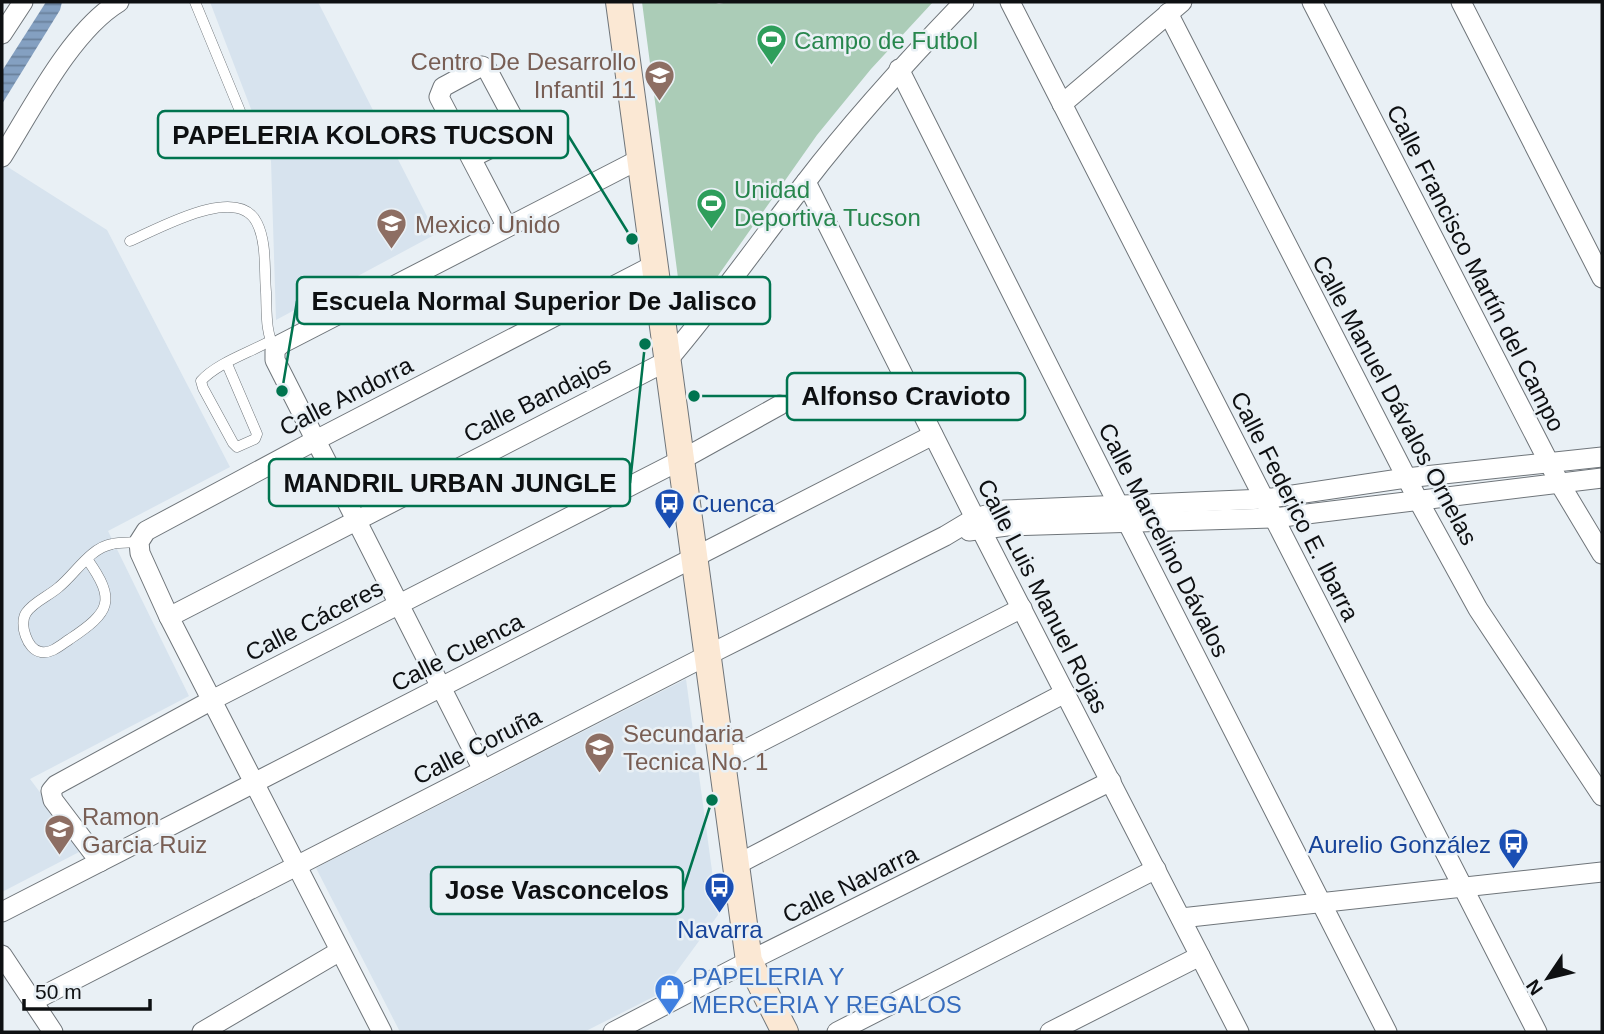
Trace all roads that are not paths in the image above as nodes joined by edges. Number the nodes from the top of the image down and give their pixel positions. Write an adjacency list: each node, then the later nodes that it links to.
1 (23, 2): 10 (street)
2 (195, 2): 13 (lane)
3 (619, 2): 16 (street)
4 (964, 2): 11 (street)
5 (1010, 2): 12 (street, Calle Federico E. Ibarra)
6 (1312, 2): 30 (street, Calle Francisco Martín del Campo)
7 (1461, 2): 21 (street)
8 (107, 5): 14 (street)
9 (1175, 7): 12 (street); 31 (street, Calle Manuel Dávalos Ornelas)
10 (2, 34)
11 (899, 69): 17 (street); 36 (street, Calle Marcelino Dávalos)
12 (1062, 104): 34 (street, Calle Federico E. Ibarra)
13 (240, 111)
14 (2, 157)
15 (471, 158): 15 (street); 18 (street)
16 (640, 159): 18 (street); 20 (street)
17 (806, 182): 23 (street); 26 (street, Calle Luis Manuel Rojas)
18 (507, 228): 22 (street)
19 (130, 241): 22 (lane)
20 (654, 265): 23 (street); 27 (street, Calle Andorra)
21 (1602, 278)
22 (272, 346): 24 (lane); 27 (street)
23 (667, 361): 29 (street); 38 (street, Calle Bandajos)
24 (227, 364): 24 (lane)
25 (780, 405): 29 (street, Calle Cáceres)
26 (933, 435): 39 (street, Calle Luis Manuel Rojas); 43 (street, Calle Cuenca)
27 (316, 440): 38 (street); 41 (street, Calle Andorra)
28 (1602, 457): 30 (street)
29 (681, 460): 43 (street); 45 (street, Calle Cáceres)
30 (1549, 463): 31 (street); 33 (street, Calle Francisco Martín del Campo)
31 (1406, 478): 34 (street); 35 (street, Calle Manuel Dávalos Ornelas)
32 (1602, 478): 33 (street)
33 (1560, 484): 35 (street); 42 (street, Calle Francisco Martín del Campo)
34 (1265, 499): 36 (street); 37 (street, Calle Federico E. Ibarra)
35 (1418, 500): 37 (street); 56 (street, Calle Manuel Dávalos Ornelas)
36 (1118, 504): 39 (street); 40 (street, Calle Marcelino Dávalos)
37 (1274, 518): 40 (street); 62 (street, Calle Federico E. Ibarra)
38 (356, 519): 45 (street); 47 (street, Calle Bandajos)
39 (978, 523): 40 (street); 46 (street, Calle Luis Manuel Rojas); 48 (street, Calle Coruña)
40 (1128, 523): 63 (street, Calle Marcelino Dávalos)
41 (139, 542): 44 (lane); 47 (street)
42 (1602, 554)
43 (695, 558): 48 (street); 49 (street, Calle Cuenca)
44 (87, 559): 44 (lane)
45 (399, 605): 49 (street); 51 (street, Calle Cáceres)
46 (1022, 608): 50 (street, Calle Luis Manuel Rojas); 52 (street)
47 (169, 617): 51 (street)
48 (708, 654): 52 (street); 53 (street, Calle Coruña)
49 (442, 688): 53 (street); 55 (street, Calle Cuenca)
50 (1065, 693): 54 (street, Calle Luis Manuel Rojas); 58 (street)
51 (212, 701): 55 (street); 57 (street, Calle Cáceres)
52 (723, 761): 58 (street)
53 (484, 770): 59 (street, Calle Coruña)
54 (1111, 781): 60 (street, Calle Luis Manuel Rojas); 69 (street, Calle Navarra)
55 (254, 783): 57 (street, Calle Cuenca); 59 (street)
56 (1602, 796)
57 (100, 862): 64 (street, Calle Cuenca)
58 (736, 865): 69 (street)
59 (297, 867): 66 (street); 70 (street, Calle Coruña)
60 (1156, 869): 65 (street, Calle Luis Manuel Rojas); 76 (street)
61 (1602, 872): 62 (street)
62 (1462, 887): 63 (street); 80 (street, Calle Federico E. Ibarra)
63 (1320, 903): 65 (street); 79 (street, Calle Marcelino Dávalos)
64 (2, 912)
65 (1181, 918): 68 (street, Calle Luis Manuel Rojas)
66 (340, 951): 72 (street); 73 (street)
67 (2, 955): 70 (street)
68 (1200, 956): 77 (street); 78 (street, Calle Luis Manuel Rojas)
69 (749, 961): 74 (street, Calle Navarra); 75 (street)
70 (33, 1001): 71 (street)
71 (53, 1032)
72 (202, 1032)
73 (382, 1032)
74 (613, 1032)
75 (785, 1032)
76 (837, 1032)
77 (1051, 1032)
78 (1239, 1032)
79 (1387, 1032)
80 (1537, 1032)

